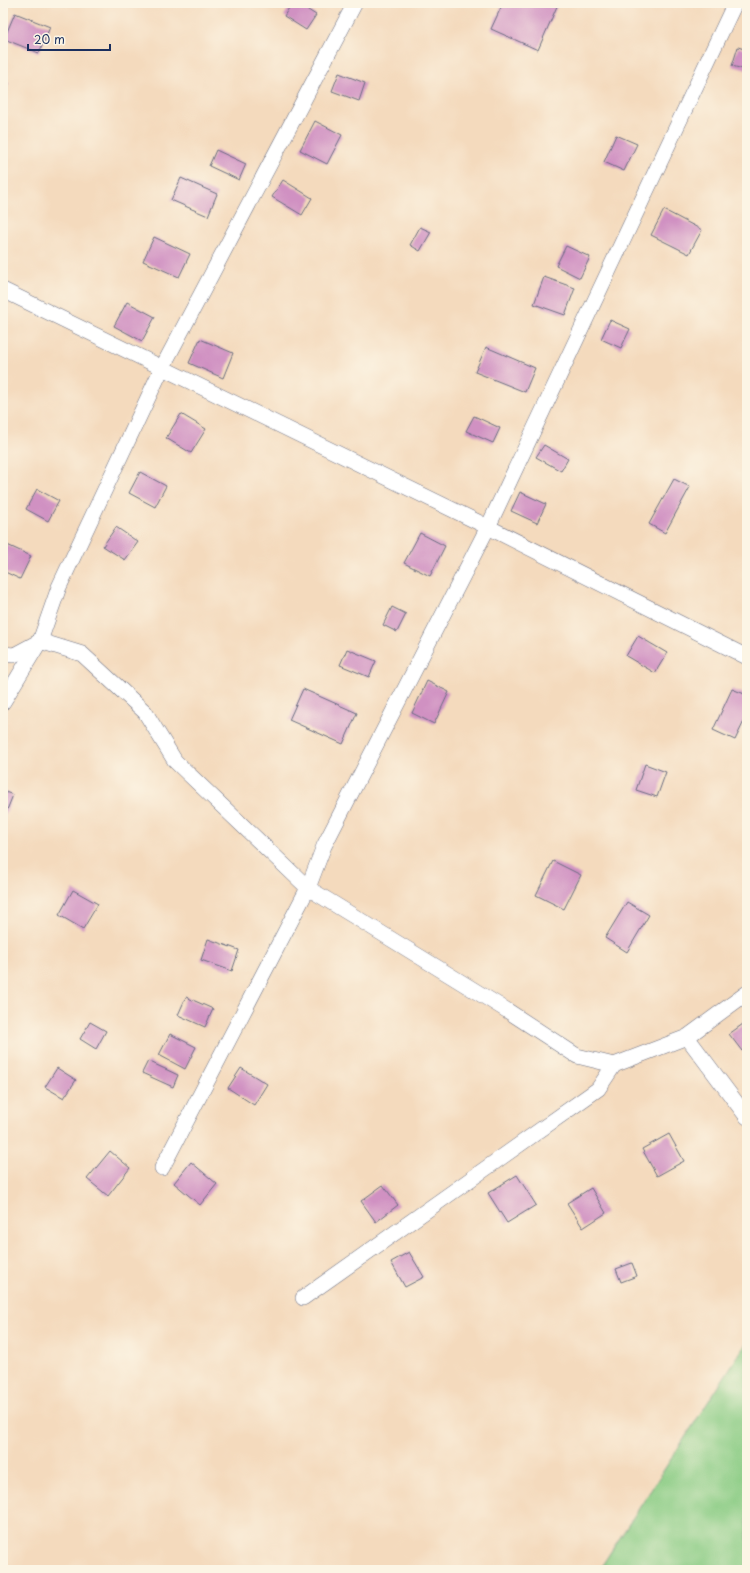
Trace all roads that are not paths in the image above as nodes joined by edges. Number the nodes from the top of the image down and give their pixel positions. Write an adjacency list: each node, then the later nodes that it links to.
1 (355, 3): 4 (lane)
2 (735, 3): 5 (lane)
3 (3, 290): 4 (lane)
4 (162, 368): 5 (lane); 6 (lane)
5 (488, 527): 8 (lane); 10 (lane)
6 (40, 641): 7 (lane); 9 (lane); 10 (lane)
7 (3, 654)
8 (747, 657)
9 (3, 702)
10 (308, 888): 13 (lane); 15 (lane)
11 (747, 993): 12 (lane)
12 (687, 1037): 13 (lane); 14 (lane)
13 (614, 1065): 16 (lane)
14 (747, 1117)
15 (162, 1168)
16 (302, 1298)

